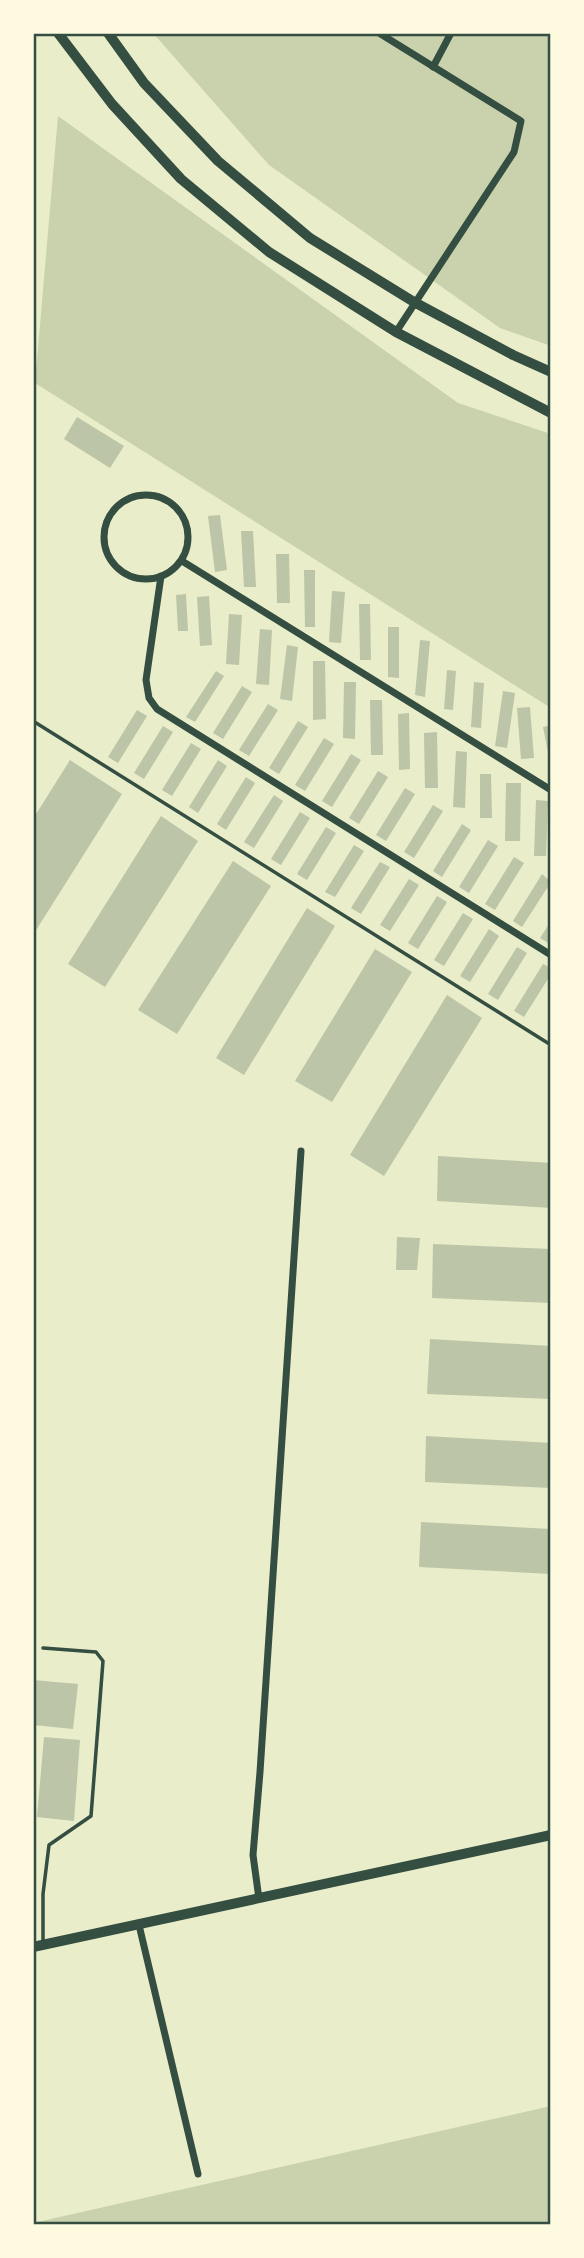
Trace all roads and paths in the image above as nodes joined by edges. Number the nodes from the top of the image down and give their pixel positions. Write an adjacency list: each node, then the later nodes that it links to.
1 (58, 33): 7 (main road)
2 (108, 33): 6 (main road)
3 (379, 33): 5 (street)
4 (451, 33): 5 (street)
5 (433, 67): 6 (street)
6 (414, 302): 7 (street); 8 (main road)
7 (396, 332): 9 (main road)
8 (551, 372)
9 (551, 413)
10 (182, 561): 11 (street); 11 (street); 13 (street)
11 (161, 576): 14 (street)
12 (33, 722): 15 (lane)
13 (551, 790)
14 (551, 955)
15 (551, 1045)
16 (301, 1151): 19 (street)
17 (43, 1648): 21 (lane)
18 (551, 1835): 19 (main road)
19 (259, 1899): 20 (main road)
20 (139, 1925): 21 (main road); 22 (street)
21 (38, 1945)
22 (198, 2174)

